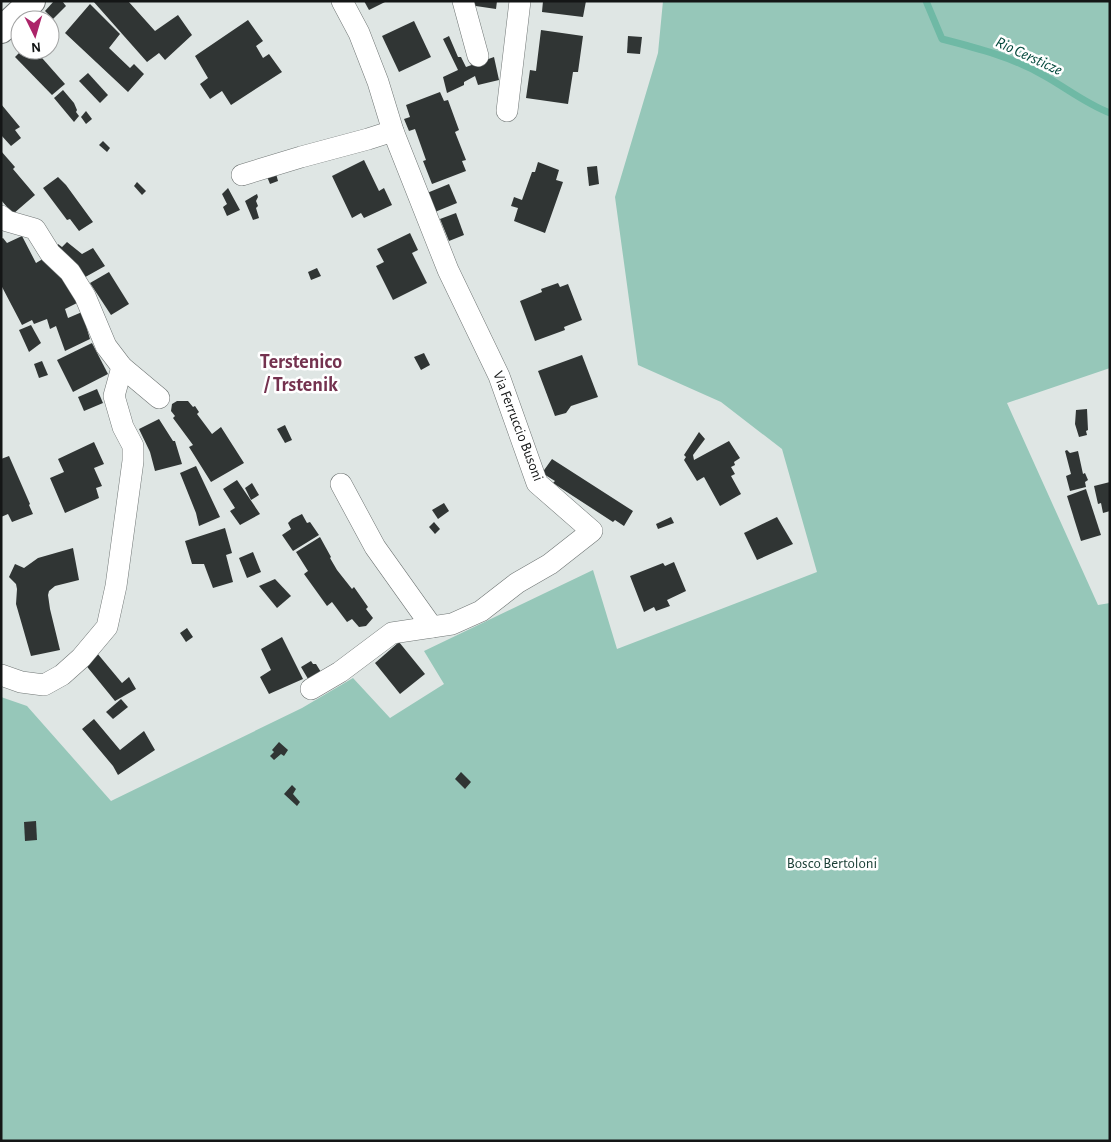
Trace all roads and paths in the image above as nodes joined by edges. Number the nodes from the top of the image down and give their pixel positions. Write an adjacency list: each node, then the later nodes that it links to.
1 (32, 1): 5 (street)
2 (342, 1): 8 (street, Via Ferruccio Busoni)
3 (463, 1): 6 (street)
4 (520, 1): 7 (street)
5 (1, 30)
6 (478, 56)
7 (507, 111)
8 (393, 131): 9 (street); 14 (street, Via Ferruccio Busoni)
9 (242, 174)
10 (1, 216): 11 (street)
11 (122, 367): 12 (street); 15 (street)
12 (159, 398)
13 (341, 484): 14 (street)
14 (432, 627): 16 (street, Via Ferruccio Busoni)
15 (1, 675)
16 (311, 689)

